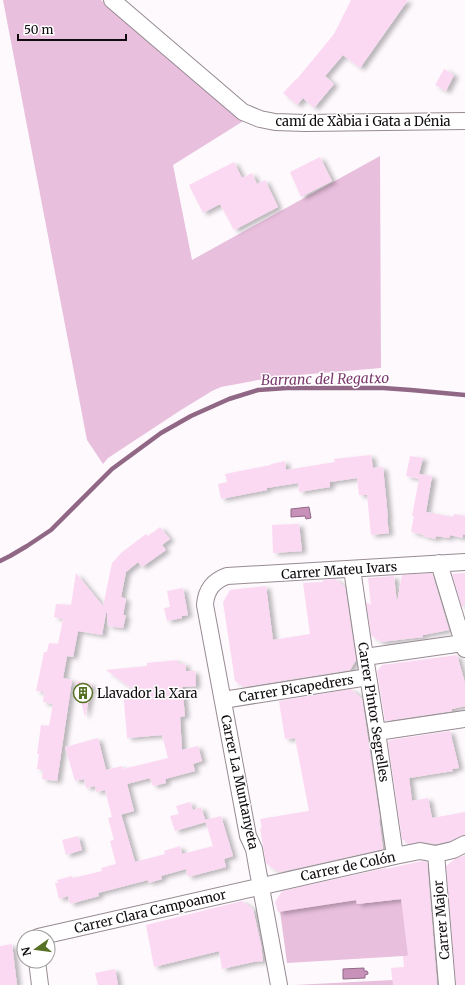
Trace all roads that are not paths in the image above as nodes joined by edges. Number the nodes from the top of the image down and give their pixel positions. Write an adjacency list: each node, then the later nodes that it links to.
1 (112, 0): 2 (street, camí de Xàbia i Gata a Dénia)
2 (465, 121)
3 (465, 562): 4 (street, Carrer Mateu Ivars)
4 (439, 563): 5 (street, Carrer Mateu Ivars); 7 (street)
5 (352, 569): 6 (street, Carrer Mateu Ivars); 8 (street, Carrer Pintor Segrelles)
6 (215, 582): 10 (street, Carrer La Muntanyeta)
7 (464, 646): 8 (street)
8 (365, 657): 9 (street, Carrer Pintor Segrelles)
9 (368, 677): 10 (street, Carrer Picapedrers); 12 (street, Carrer Pintor Segrelles)
10 (223, 700): 16 (street, Carrer La Muntanyeta)
11 (465, 719): 12 (street)
12 (378, 732): 15 (street, Carrer Pintor Segrelles)
13 (465, 844): 14 (street)
14 (436, 854): 15 (street, Carrer de Colón); 21 (street, Carrer Major)
15 (395, 856): 16 (street, Carrer de Colón)
16 (261, 886): 17 (street, Carrer Clara Campoamor); 20 (street, Carrer La Muntanyeta)
17 (56, 933)
18 (38, 969): 19 (street)
19 (40, 985)
20 (279, 985)
21 (447, 985)

